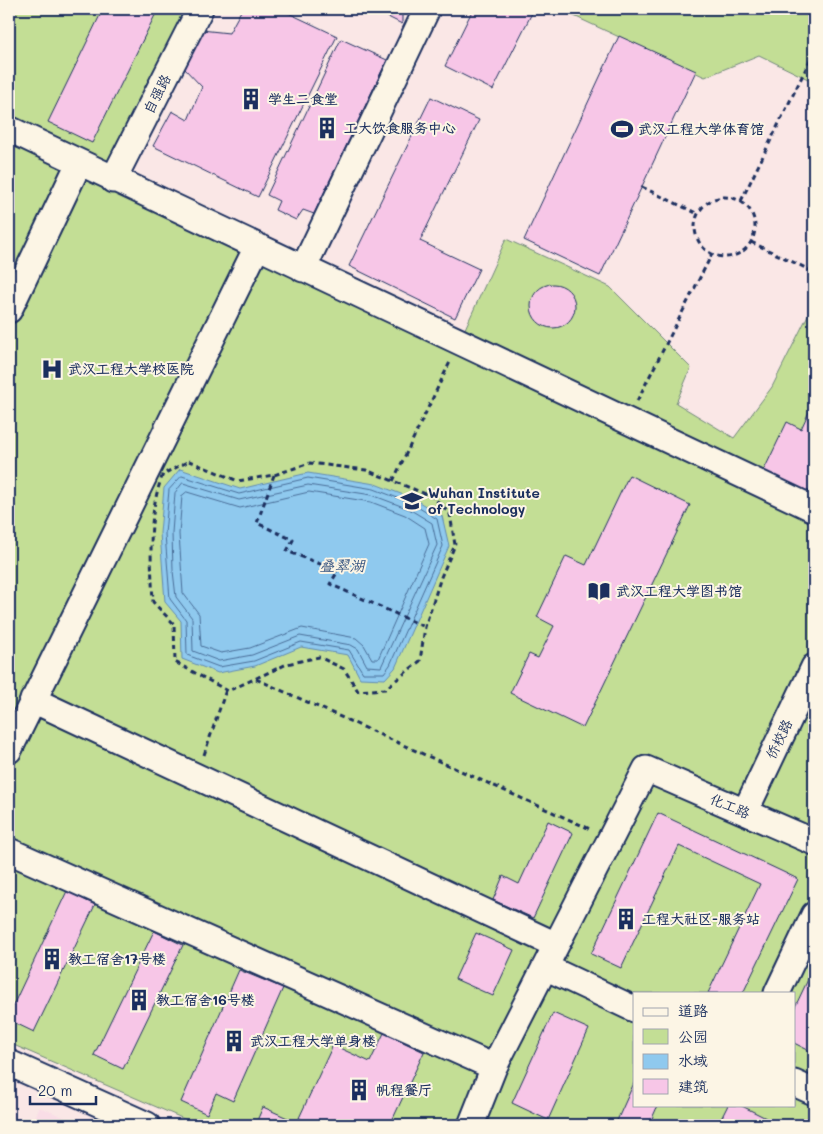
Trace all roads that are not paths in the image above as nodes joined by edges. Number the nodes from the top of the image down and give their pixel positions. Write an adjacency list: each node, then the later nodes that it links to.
1 (200, 9): 5 (street, 自强路)
2 (426, 9): 7 (street)
3 (9, 129): 4 (street)
4 (79, 163): 5 (street); 8 (street)
5 (113, 180): 6 (street)
6 (257, 247): 7 (street); 11 (street)
7 (303, 269): 9 (street)
8 (9, 310)
9 (814, 509)
10 (814, 667): 13 (street, 侨校路)
11 (34, 700): 12 (street); 17 (street)
12 (9, 750)
13 (745, 812): 14 (street, 化工路); 17 (street, 化工路)
14 (814, 842)
15 (9, 851): 22 (street)
16 (814, 914): 19 (street)
17 (556, 946): 18 (street)
18 (545, 967): 20 (street); 22 (street)
19 (777, 992)
20 (633, 1009)
21 (9, 1063): 25 (street)
22 (494, 1067): 26 (street)
23 (796, 1084): 24 (street)
24 (814, 1092)
25 (147, 1125)
26 (471, 1125)

